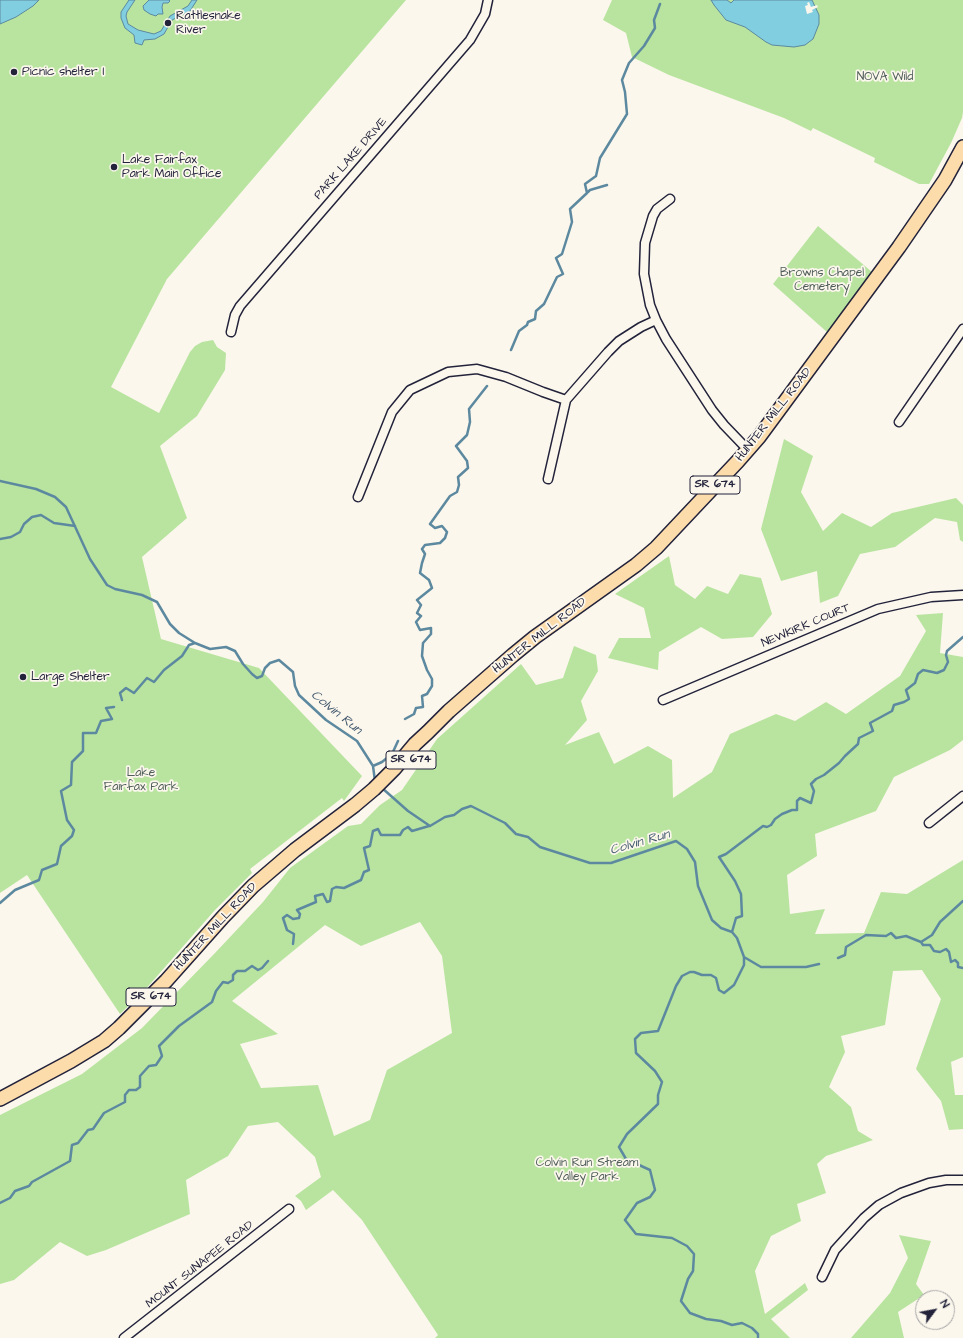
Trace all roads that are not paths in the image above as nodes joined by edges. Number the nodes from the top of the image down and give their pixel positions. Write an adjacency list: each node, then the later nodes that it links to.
1 (488, 0): 6 (street, PARK LAKE DRIVE)
2 (963, 147): 9 (main road, HUNTER MILL ROAD / SR 674)
3 (670, 199): 4 (street)
4 (656, 320): 7 (street); 9 (street)
5 (963, 329): 8 (street)
6 (231, 332)
7 (566, 400): 10 (street); 11 (street)
8 (899, 422)
9 (748, 450): 16 (main road, HUNTER MILL ROAD / SR 674)
10 (548, 479)
11 (358, 497)
12 (963, 595): 13 (street, NEWKIRK COURT)
13 (663, 700)
14 (963, 796): 15 (street)
15 (929, 823)
16 (0, 1099)
17 (963, 1180): 19 (street)
18 (289, 1210): 20 (street, MOUNT SUNAPEE ROAD)
19 (822, 1277)
20 (124, 1338)

